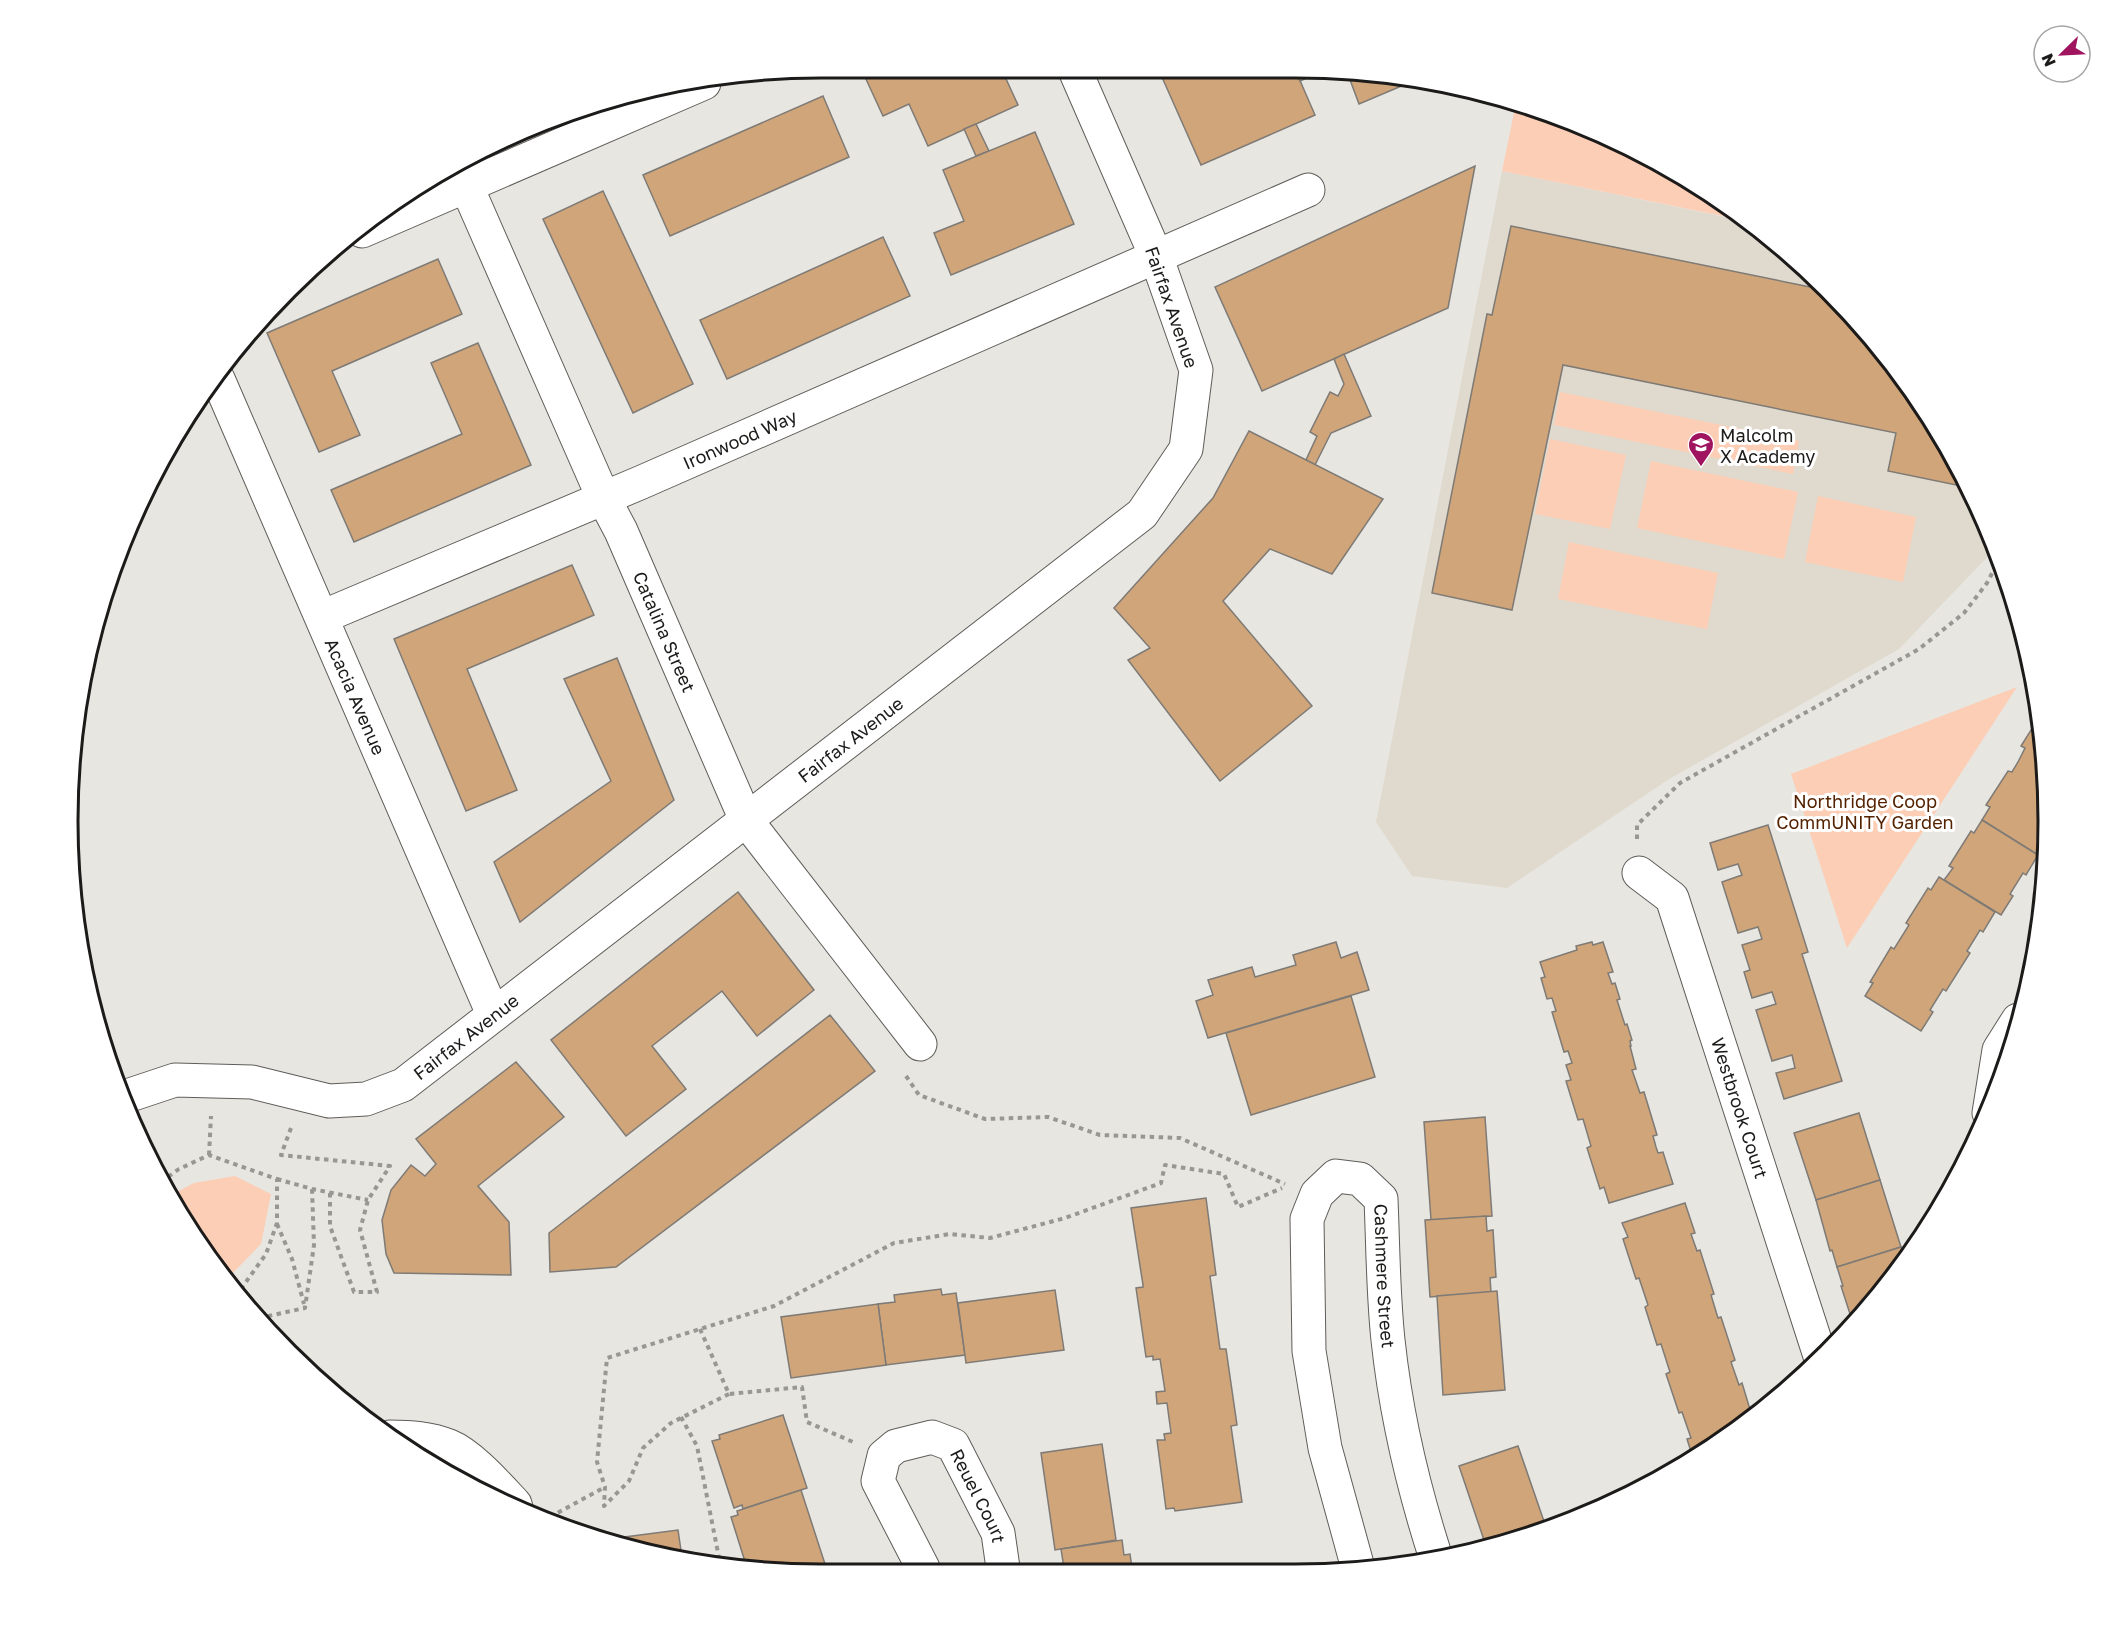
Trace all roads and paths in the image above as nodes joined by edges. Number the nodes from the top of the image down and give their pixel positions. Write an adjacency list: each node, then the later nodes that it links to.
1 (1078, 78): 6 (street, Fairfax Avenue)
2 (685, 91): 3 (street)
3 (462, 174): 5 (street); 8 (street, Catalina Street)
4 (1308, 190): 6 (street, Ironwood Way)
5 (398, 211)
6 (1156, 256): 8 (street, Ironwood Way); 11 (street, Fairfax Avenue)
7 (220, 385): 10 (street, Acacia Avenue)
8 (603, 497): 10 (street, Ironwood Way); 11 (street, Catalina Street)
9 (1994, 570): 12 (path)
10 (322, 617): 13 (street, Acacia Avenue)
11 (746, 820): 13 (street, Fairfax Avenue); 15 (street, Catalina Street)
12 (1639, 873): 29 (street, Westbrook Court)
13 (493, 1014): 18 (street, Fairfax Avenue)
14 (2005, 1041): 16 (street)
15 (920, 1044): 28 (path)
16 (1996, 1067)
17 (131, 1095): 18 (street, Fairfax Avenue)
18 (303, 1095): 23 (path)
19 (169, 1176): 20 (path)
20 (278, 1179): 21 (path); 24 (path)
21 (312, 1188): 22 (path); 26 (path)
22 (330, 1192): 23 (path); 23 (path)
23 (368, 1200)
24 (277, 1223): 25 (path); 26 (path)
25 (243, 1287)
26 (305, 1308): 27 (path)
27 (267, 1316)
28 (700, 1329): 30 (path); 34 (path)
29 (1818, 1348)
30 (729, 1394): 31 (path); 33 (path)
31 (681, 1418): 34 (path); 38 (path)
32 (405, 1437): 35 (street)
33 (884, 1456): 40 (street); 41 (street, Reuel Court)
34 (605, 1487): 36 (path)
35 (504, 1492)
36 (555, 1514)
37 (1434, 1551): 39 (street, Cashmere Street)
38 (719, 1557)
39 (1356, 1561)
40 (922, 1564)
41 (1003, 1564)

